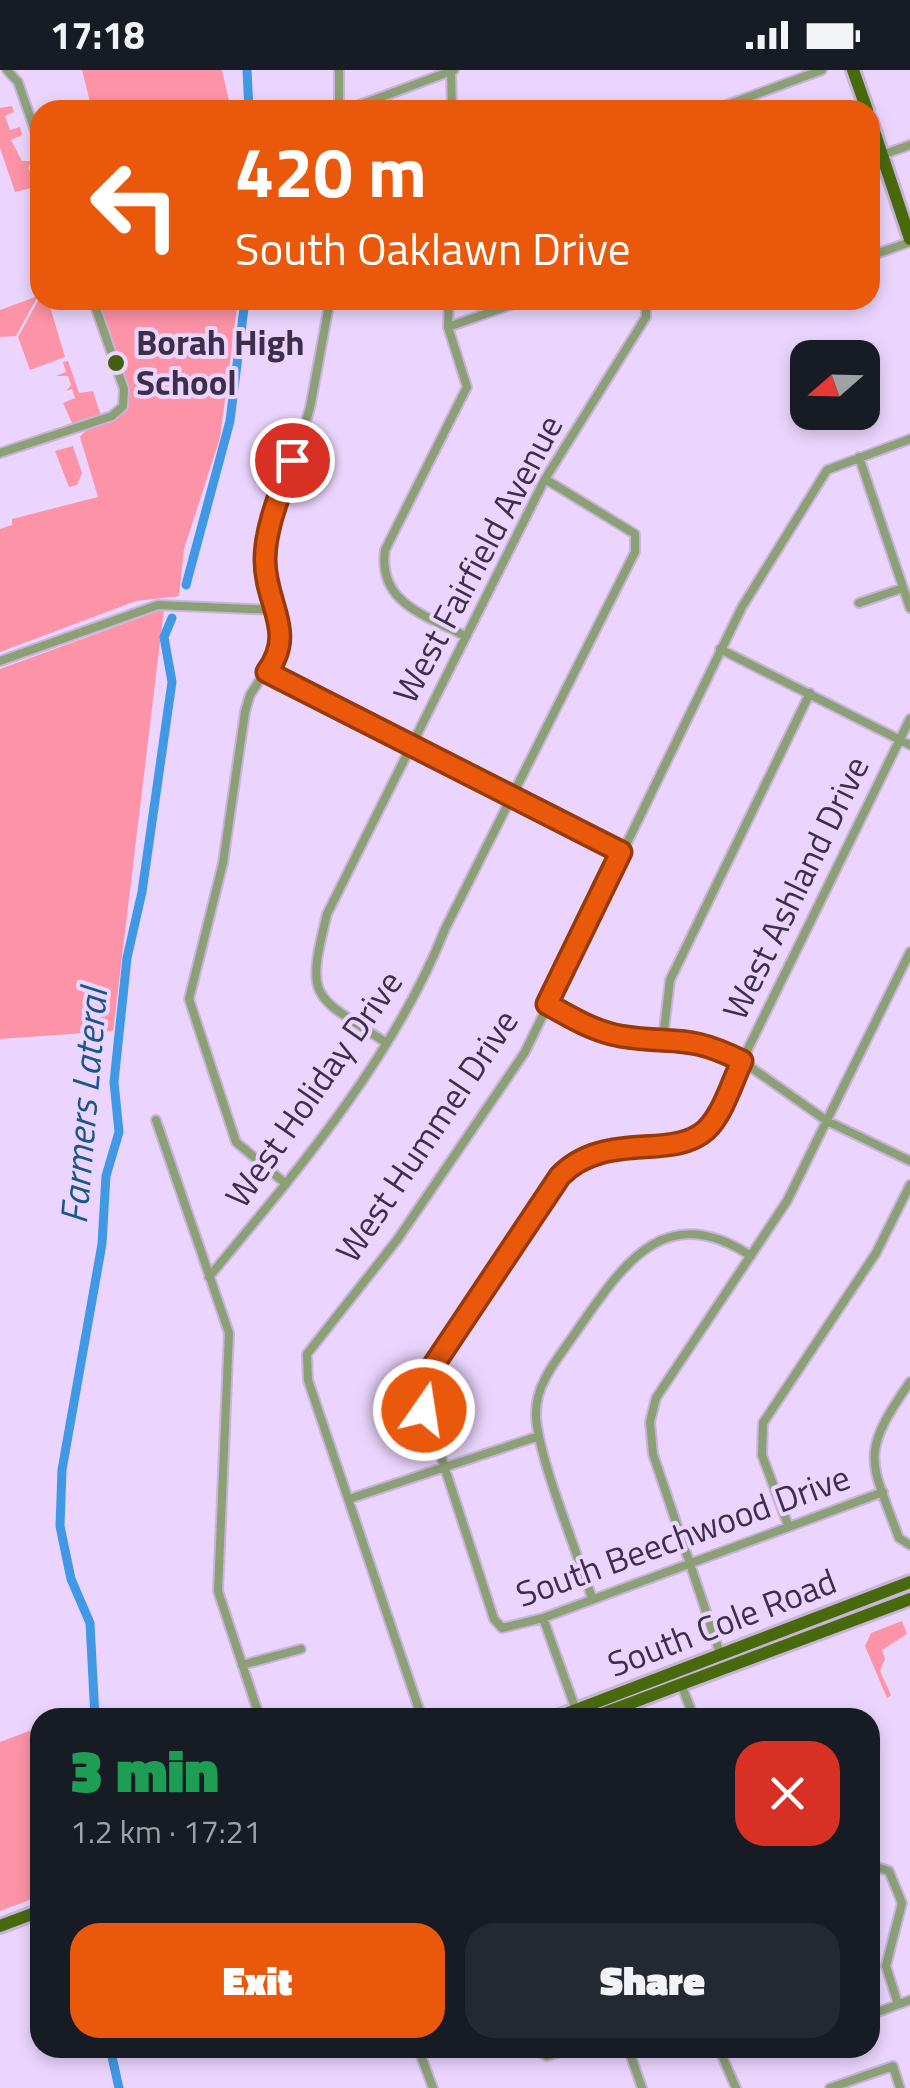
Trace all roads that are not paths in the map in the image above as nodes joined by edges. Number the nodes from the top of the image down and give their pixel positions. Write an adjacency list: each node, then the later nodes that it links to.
1 (7, 70): 11 (street)
2 (339, 70): 6 (street)
3 (452, 70): 7 (street); 8 (street)
4 (822, 70): 9 (street)
5 (854, 70): 10 (main road)
6 (341, 100)
7 (370, 100)
8 (452, 100)
9 (742, 100)
10 (864, 100)
11 (30, 116)
12 (910, 146): 14 (street)
13 (880, 150): 14 (main road)
14 (882, 156): 15 (main road)
15 (910, 240): 16 (street)
16 (880, 252)
17 (96, 310): 24 (street)
18 (328, 310): 30 (street)
19 (449, 310): 22 (street)
20 (497, 310): 22 (street)
21 (646, 310): 26 (street, West Fairfield Avenue)
22 (448, 327): 31 (street)
23 (910, 439): 25 (street, West Hummel Drive)
24 (0, 453)
25 (859, 456): 27 (street); 32 (street, West Hummel Drive)
26 (545, 479): 31 (street, West Fairfield Avenue); 40 (street, West Holiday Drive)
27 (904, 588): 28 (street); 29 (street)
28 (859, 603)
29 (910, 608)
30 (275, 610): 33 (street); 34 (street)
31 (465, 636): 38 (street, West Fairfield Avenue)
32 (720, 650): 35 (street); 41 (street, West Hummel Drive)
33 (0, 661)
34 (267, 672): 38 (street); 50 (street)
35 (810, 693): 37 (street); 44 (street)
36 (910, 719): 37 (street, West Ashland Drive)
37 (900, 740): 39 (street); 46 (street, West Ashland Drive)
38 (410, 745): 40 (street); 45 (street, West Fairfield Avenue)
39 (910, 745)
40 (512, 796): 41 (street); 45 (street, West Holiday Drive)
41 (621, 852): 43 (street, West Hummel Drive)
42 (910, 952): 48 (street)
43 (547, 1004): 44 (street); 58 (street, West Hummel Drive)
44 (663, 1038): 46 (street)
45 (385, 1042): 50 (street, West Holiday Drive)
46 (742, 1061): 48 (street); 56 (street, West Ashland Drive)
47 (156, 1120): 53 (street)
48 (827, 1121): 49 (street); 52 (street)
49 (910, 1162)
50 (286, 1184): 53 (street, West Holiday Drive)
51 (910, 1185): 59 (street)
52 (751, 1256): 55 (street); 61 (street)
53 (210, 1277): 69 (street)
54 (910, 1382): 57 (street)
55 (540, 1436): 56 (street); 63 (street)
56 (444, 1467): 58 (street); 66 (street, West Ashland Drive)
57 (882, 1492): 59 (street, South Beechwood Drive); 60 (street)
58 (348, 1499): 73 (street, West Hummel Drive)
59 (788, 1526): 61 (street, South Beechwood Drive)
60 (909, 1545)
61 (690, 1563): 63 (street, South Beechwood Drive); 68 (street)
62 (910, 1582): 68 (main road, South Cole Road)
63 (592, 1598): 65 (street, South Beechwood Drive)
64 (910, 1599): 68 (main road, South Cole Road)
65 (543, 1618): 66 (street, South Beechwood Drive); 74 (street)
66 (502, 1628)
67 (300, 1649): 69 (street)
68 (723, 1662): 70 (main road, South Cole Road); 71 (main road, South Cole Road)
69 (242, 1665): 72 (street)
70 (681, 1684): 77 (main road, South Cole Road); 78 (street)
71 (624, 1692): 75 (main road, South Cole Road); 76 (main road)
72 (257, 1708)
73 (419, 1708)
74 (575, 1708)
75 (581, 1708)
76 (605, 1708)
77 (616, 1708)
78 (690, 1708)
79 (880, 1869): 83 (street)
80 (30, 1916): 81 (main road)
81 (0, 1926)
82 (910, 2000): 83 (street)
83 (898, 2004): 84 (street)
84 (880, 2010)
85 (422, 2058): 88 (street)
86 (632, 2058): 89 (street)
87 (723, 2058): 90 (street)
88 (433, 2088)
89 (642, 2088)
90 (736, 2088)
91 (830, 2088): 92 (street)
92 (900, 2088)

